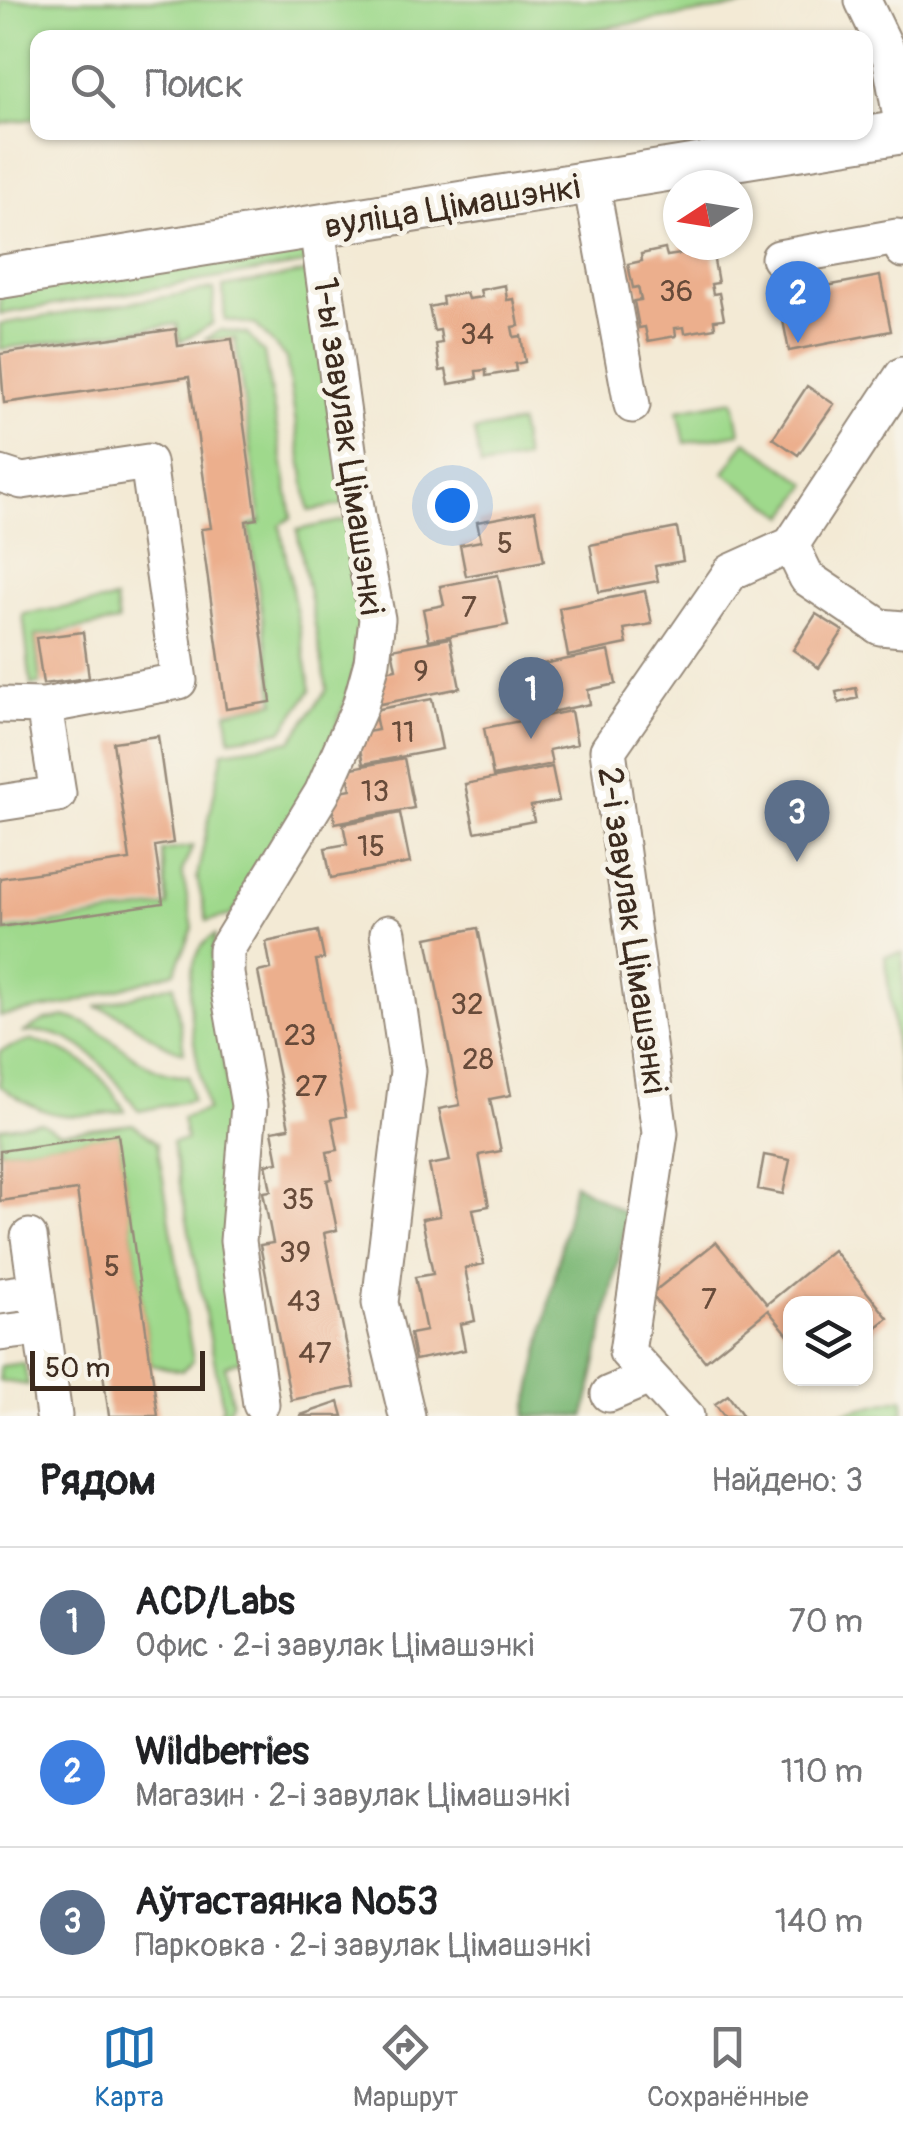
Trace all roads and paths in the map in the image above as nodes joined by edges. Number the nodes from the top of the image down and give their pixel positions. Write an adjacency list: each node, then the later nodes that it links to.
1 (863, 1): 2 (street)
2 (903, 130): 3 (main road, вуліца Цімашэнкі)
3 (873, 135)
4 (844, 140): 5 (main road, вуліца Цімашэнкі)
5 (591, 183): 6 (main road, вуліца Цімашэнкі); 11 (street)
6 (317, 227): 9 (main road, вуліца Цімашэнкі); 26 (street, 1-ы завулак Цімашэнкі)
7 (903, 250): 8 (street)
8 (779, 258)
9 (0, 277)
10 (903, 375): 13 (street)
11 (632, 405)
12 (0, 474): 16 (street)
13 (791, 545): 14 (street); 25 (street, 2-і завулак Цімашэнкі)
14 (903, 628)
15 (0, 705): 16 (street)
16 (44, 706): 17 (street)
17 (0, 803)
18 (388, 932): 28 (street)
19 (29, 1237): 20 (street)
20 (36, 1292): 21 (street); 22 (street)
21 (0, 1296)
22 (42, 1328): 23 (street); 27 (street)
23 (0, 1334)
24 (609, 1394): 25 (street)
25 (668, 1397)
26 (261, 1404)
27 (54, 1416)
28 (407, 1416)

